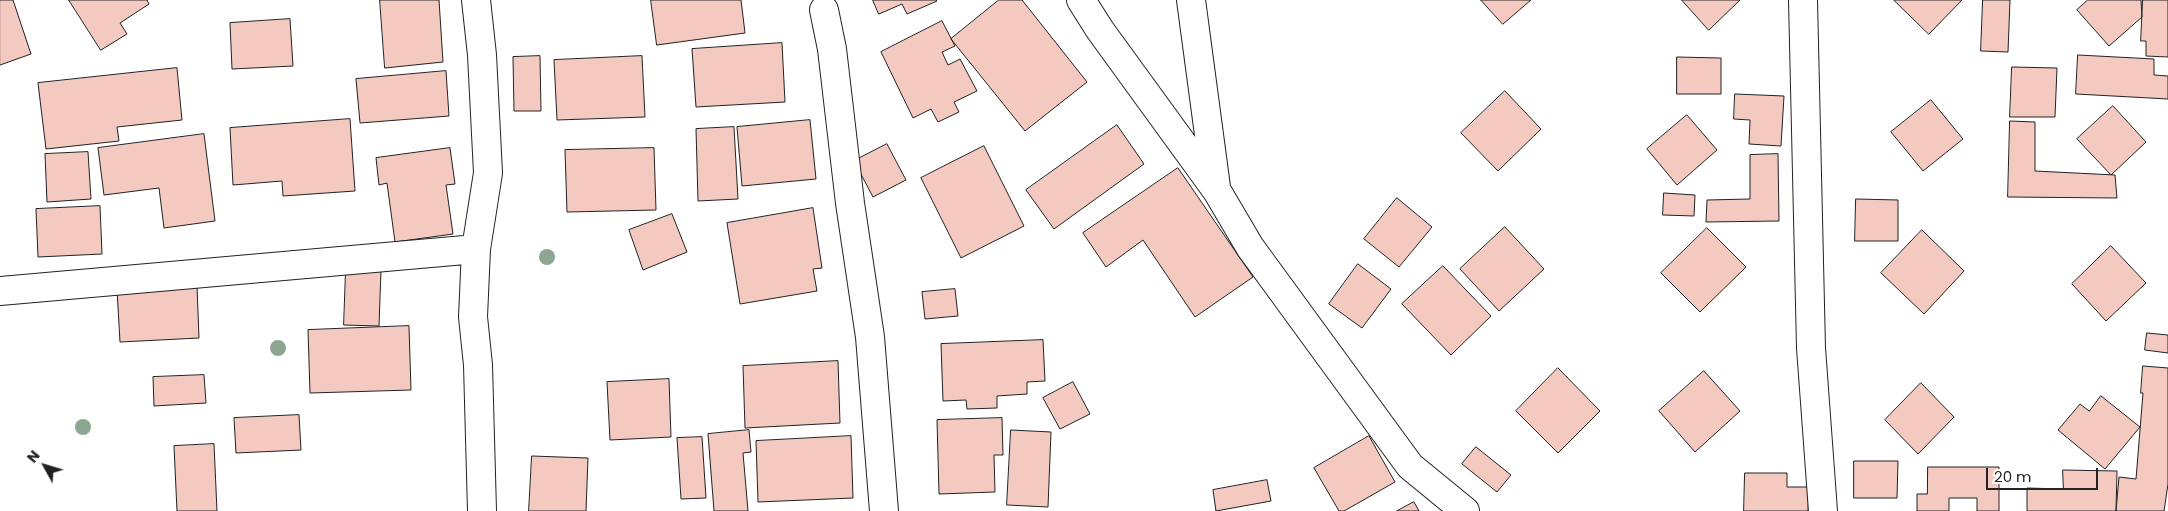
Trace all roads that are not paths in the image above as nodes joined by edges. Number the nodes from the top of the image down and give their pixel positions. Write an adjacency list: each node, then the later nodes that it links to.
1 (476, 0): 7 (street)
2 (1081, 0): 6 (street)
3 (1191, 0): 6 (street)
4 (1803, 0): 12 (street)
5 (824, 10): 10 (street)
6 (1217, 191): 11 (street)
7 (476, 249): 8 (street); 9 (street)
8 (0, 291)
9 (482, 511)
10 (884, 511)
11 (1465, 511)
12 (1823, 511)

